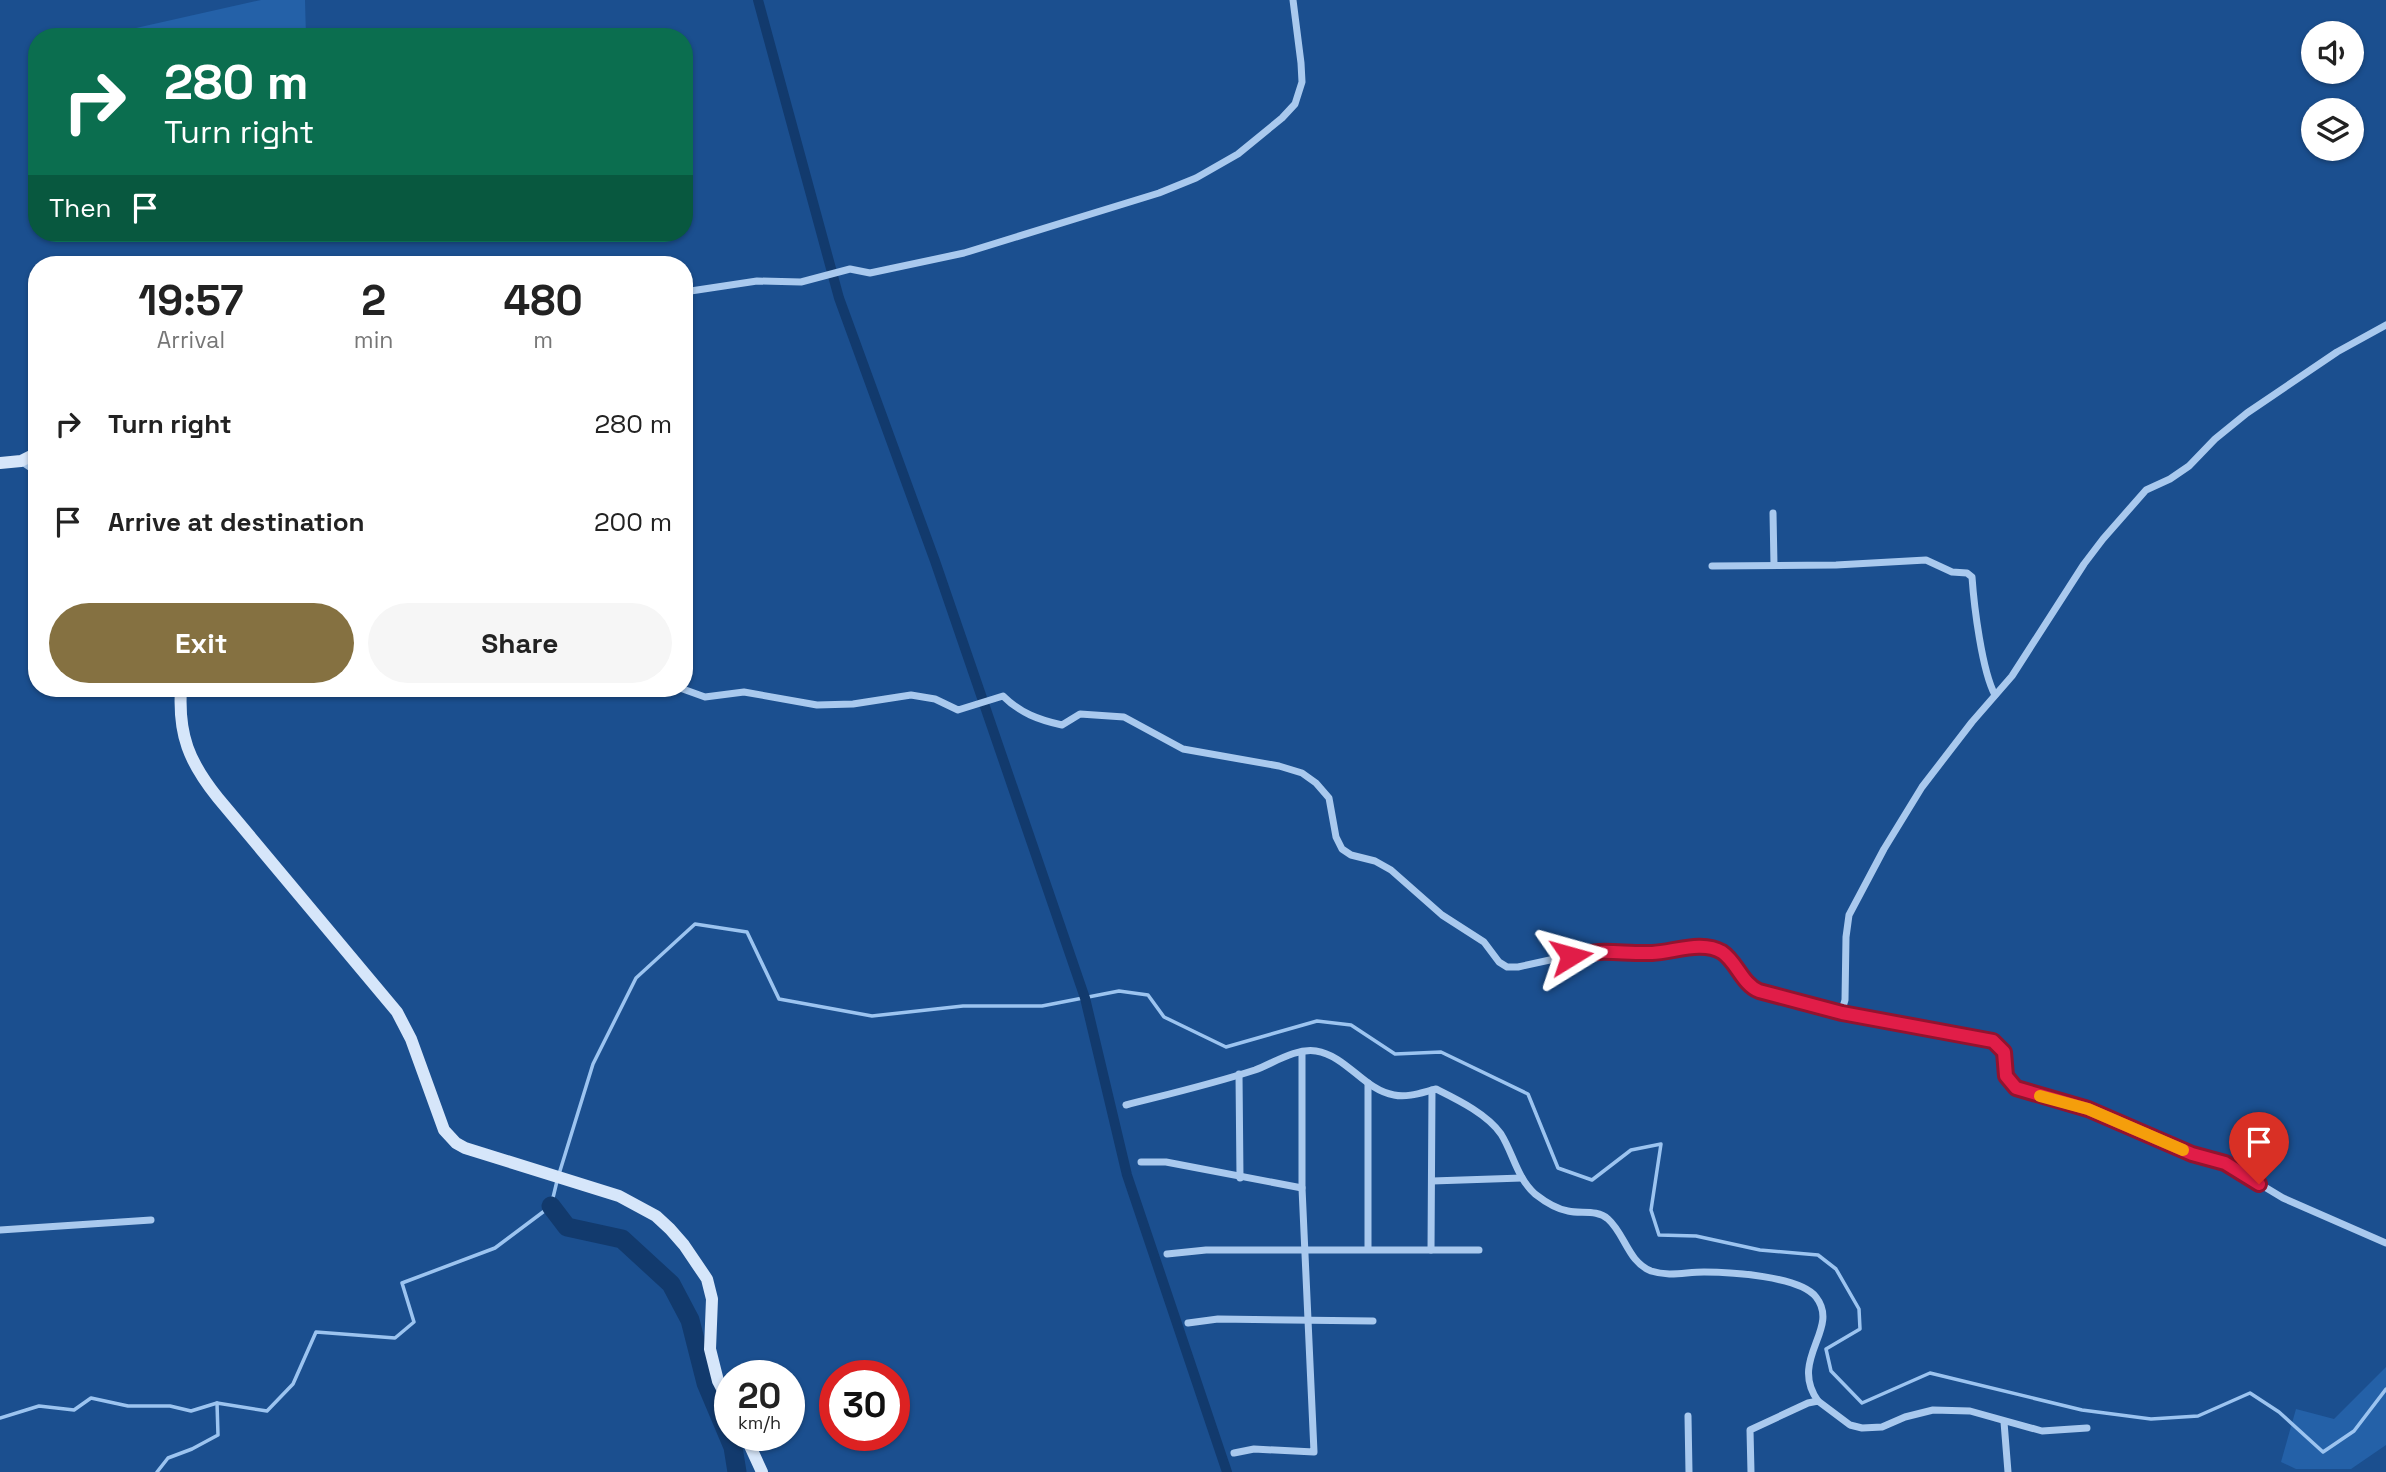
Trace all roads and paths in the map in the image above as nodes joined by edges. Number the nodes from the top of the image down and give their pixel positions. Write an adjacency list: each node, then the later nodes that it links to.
1 (1293, 0): 2 (street)
2 (693, 291)
3 (2386, 325): 12 (street)
4 (28, 458): 5 (street)
5 (21, 461): 6 (street); 7 (street)
6 (0, 463)
7 (28, 466)
8 (1773, 513): 9 (street)
9 (1774, 565): 10 (street); 12 (street)
10 (1712, 566)
11 (693, 692): 14 (street)
12 (1995, 695): 14 (street)
13 (181, 697): 36 (street)
14 (1842, 1013): 27 (street)
15 (1302, 1053): 16 (street); 17 (street); 24 (street)
16 (1239, 1074): 19 (street); 21 (street)
17 (1368, 1083): 18 (street); 28 (street)
18 (1432, 1090): 22 (street); 23 (street)
19 (1126, 1105)
20 (1142, 1162): 21 (street)
21 (1240, 1178): 24 (street)
22 (1522, 1178): 23 (street); 37 (street)
23 (1432, 1181): 30 (street)
24 (1302, 1188): 29 (street)
25 (151, 1220): 26 (street)
26 (0, 1230)
27 (2386, 1243)
28 (1368, 1249): 29 (street); 30 (street)
29 (1304, 1250): 32 (street); 33 (street)
30 (1432, 1250): 31 (street)
31 (1479, 1250)
32 (1167, 1254)
33 (1309, 1319): 34 (street); 35 (street); 42 (street)
34 (1373, 1321)
35 (1188, 1323)
36 (714, 1365)
37 (1818, 1401): 39 (street); 45 (street)
38 (1688, 1416): 44 (street)
39 (2004, 1422): 40 (street); 46 (street)
40 (2087, 1428)
41 (752, 1451): 43 (street)
42 (1234, 1452)
43 (762, 1472)
44 (1689, 1472)
45 (1751, 1472)
46 (2008, 1472)

